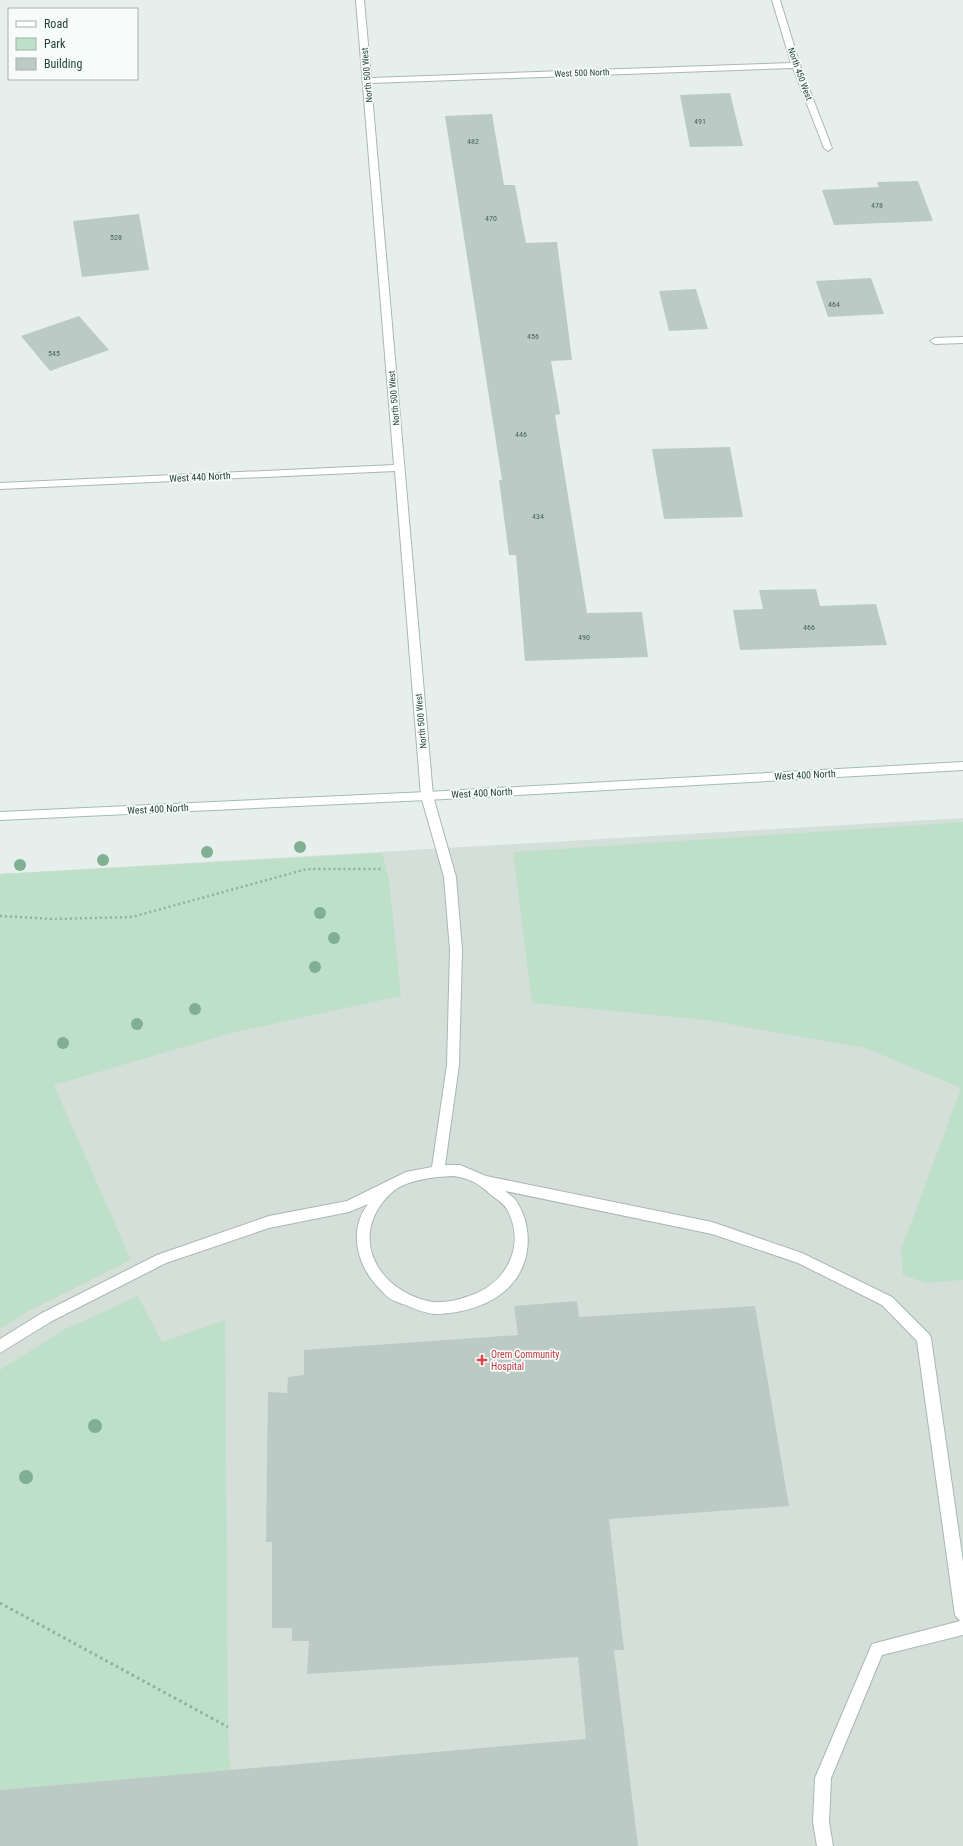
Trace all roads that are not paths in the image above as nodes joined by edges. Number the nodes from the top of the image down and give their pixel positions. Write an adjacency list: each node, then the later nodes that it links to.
1 (360, 0): 4 (street, North 500 West)
2 (776, 0): 3 (street, North 450 West)
3 (796, 65): 4 (street, West 500 North); 5 (street, North 450 West)
4 (367, 81): 8 (street, North 500 West)
5 (828, 148)
6 (963, 340): 7 (street)
7 (935, 341)
8 (400, 468): 9 (street, West 440 North); 11 (street, North 500 West)
9 (0, 486)
10 (963, 766): 11 (street, West 400 North)
11 (427, 796): 12 (street, West 400 North); 13 (street, North 500 West)
12 (0, 816)
13 (438, 1171): 14 (street); 15 (street)
14 (486, 1181): 15 (street); 17 (street)
15 (386, 1189): 16 (street)
16 (0, 1347)
17 (963, 1615)
18 (963, 1628): 19 (street)
19 (825, 1846)

